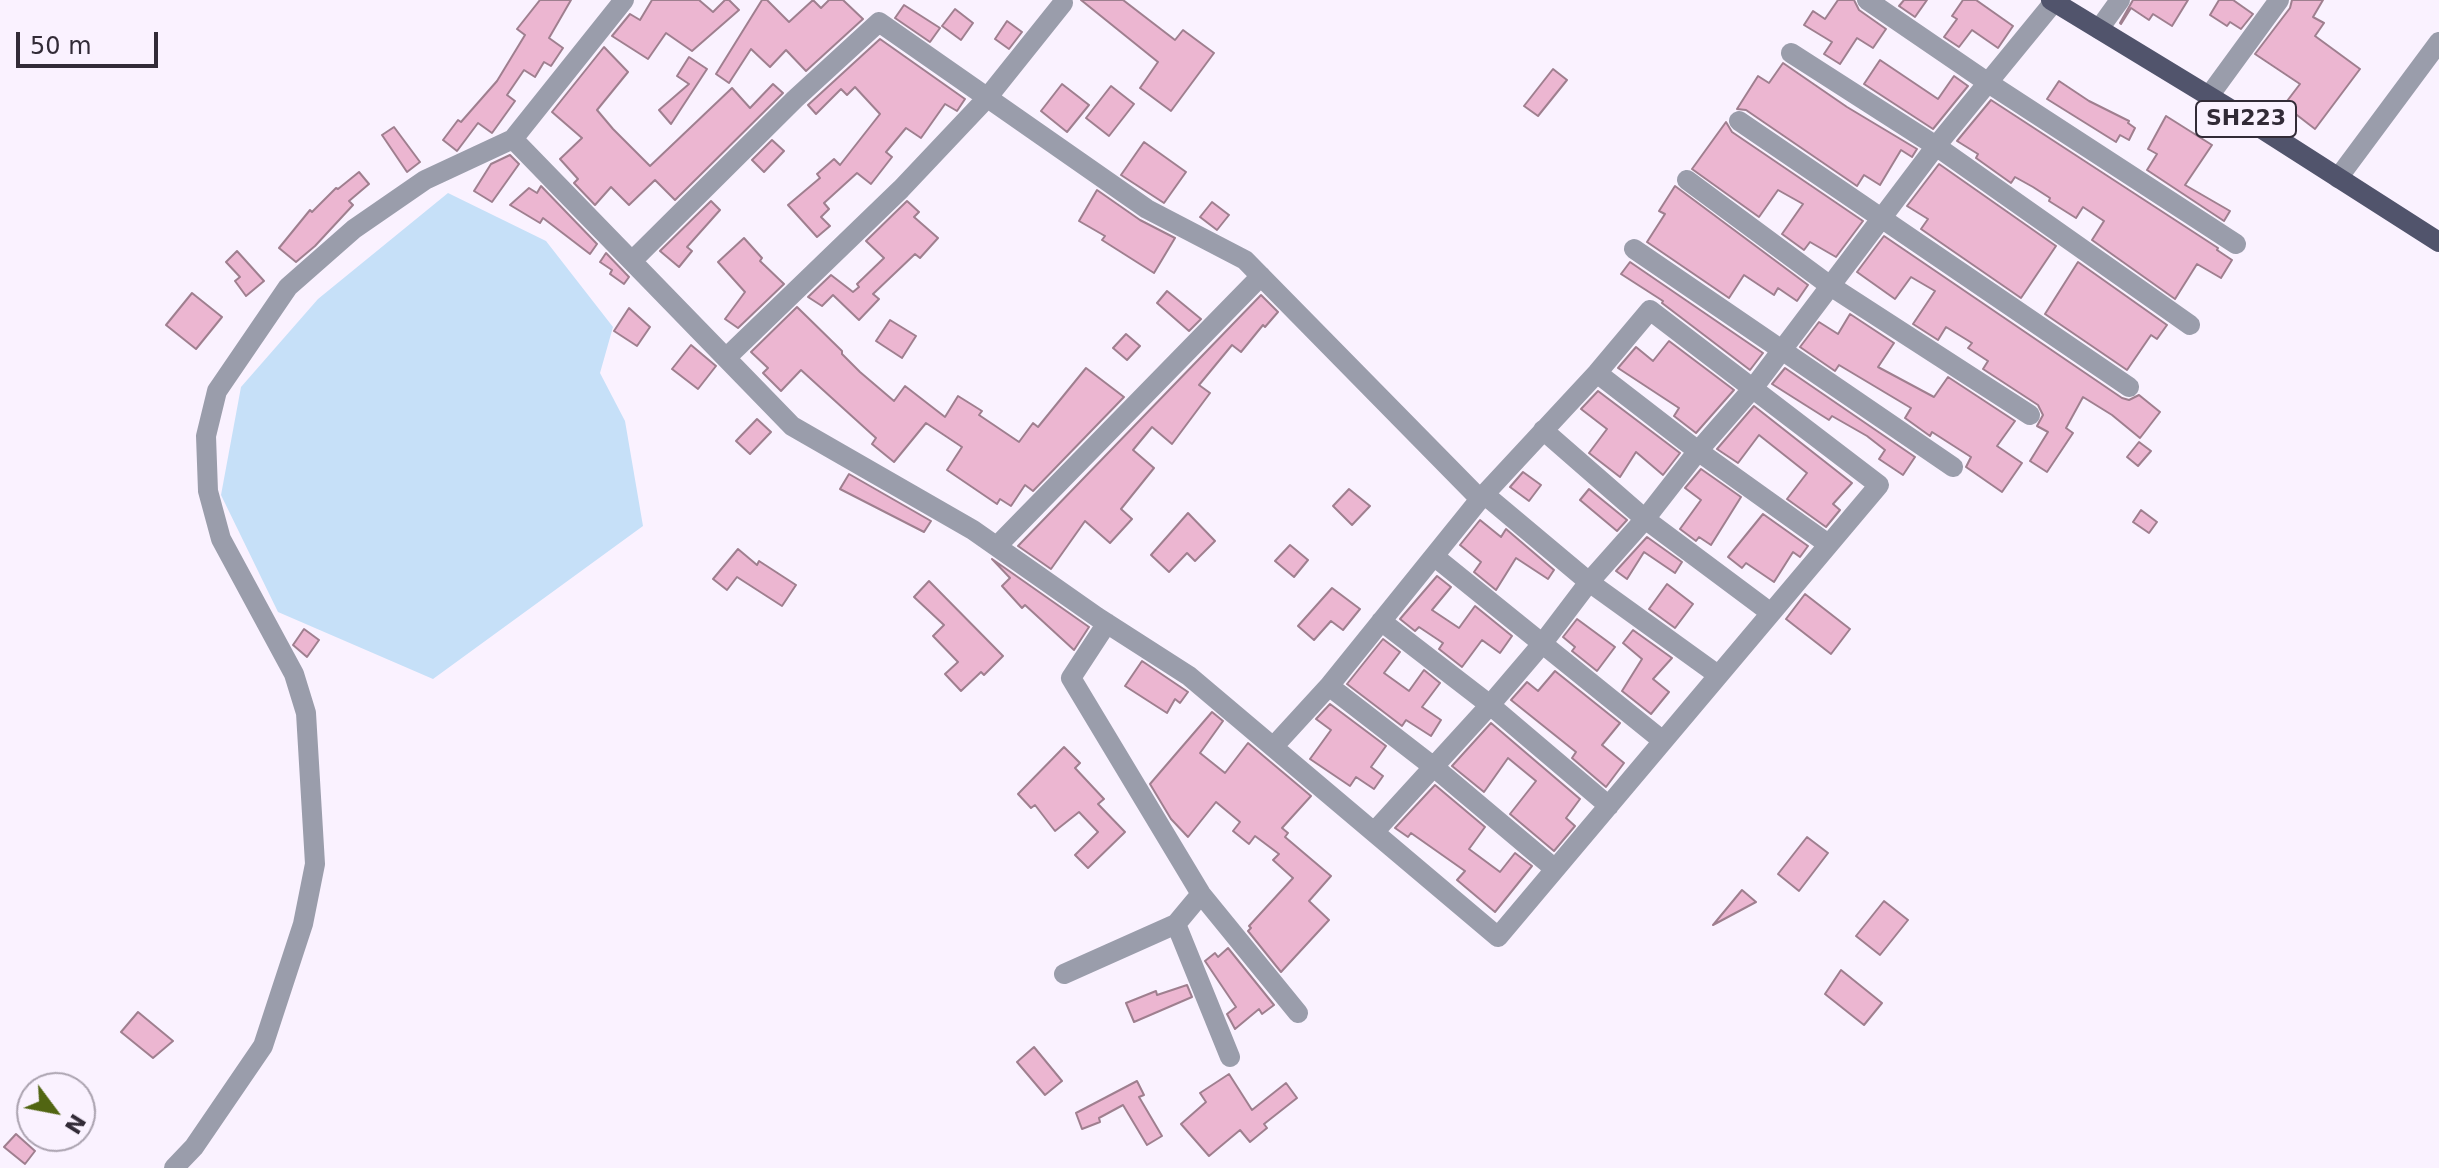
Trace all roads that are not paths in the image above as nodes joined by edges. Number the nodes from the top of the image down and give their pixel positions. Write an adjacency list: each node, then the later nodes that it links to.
1 (624, 0): 14 (street)
2 (1867, 0): 10 (street)
3 (2120, 0): 7 (street)
4 (2279, 0): 11 (street)
5 (2052, 1): 7 (main road, SH223); 10 (street)
6 (1063, 3): 12 (street)
7 (2099, 29): 11 (main road, SH223)
8 (2439, 42): 16 (street)
9 (1791, 53): 15 (street)
10 (1987, 82): 15 (street); 20 (street)
11 (2209, 96): 16 (main road, SH223)
12 (987, 98): 22 (street); 23 (street); 27 (street)
13 (1739, 121): 18 (street)
14 (513, 139): 22 (street); 59 (street)
15 (1936, 146): 18 (street); 25 (street)
16 (2338, 178): 19 (main road, SH223)
17 (1687, 180): 24 (street)
18 (1883, 217): 24 (street); 30 (street)
19 (2439, 242)
20 (2236, 244)
21 (1634, 249): 26 (street)
22 (632, 261): 27 (street)
23 (1261, 276): 35 (street); 38 (street)
24 (1829, 285): 26 (street); 31 (street)
25 (2190, 325)
26 (1780, 349): 29 (street); 34 (street)
27 (727, 357): 38 (street)
28 (1597, 373): 29 (street); 32 (street); 33 (street)
29 (1754, 387): 33 (street); 37 (street)
30 (2129, 387)
31 (2030, 415)
32 (1543, 430): 35 (street); 36 (street)
33 (1698, 451): 36 (street); 37 (street)
34 (1953, 467)
35 (1482, 497): 39 (street); 40 (street)
36 (1645, 519): 40 (street); 41 (street)
37 (1828, 544): 41 (street)
38 (997, 546): 43 (street)
39 (1435, 557): 42 (street); 44 (street)
40 (1589, 582): 44 (street); 45 (street)
41 (1771, 613): 45 (street)
42 (1381, 621): 46 (street); 47 (street)
43 (1107, 623): 49 (street); 54 (street)
44 (1542, 644): 47 (street); 48 (street)
45 (1718, 675): 48 (street)
46 (1329, 686): 49 (street); 50 (street)
47 (1490, 705): 50 (street); 51 (street)
48 (1663, 741): 51 (street)
49 (1274, 746): 52 (street)
50 (1435, 768): 52 (street); 53 (street)
51 (1609, 806): 53 (street)
52 (1375, 831): 53 (street)
53 (1555, 869)
54 (1201, 894): 55 (street); 57 (street)
55 (1176, 924): 56 (street); 58 (street)
56 (1064, 974)
57 (1298, 1013)
58 (1230, 1057)
59 (174, 1168)

